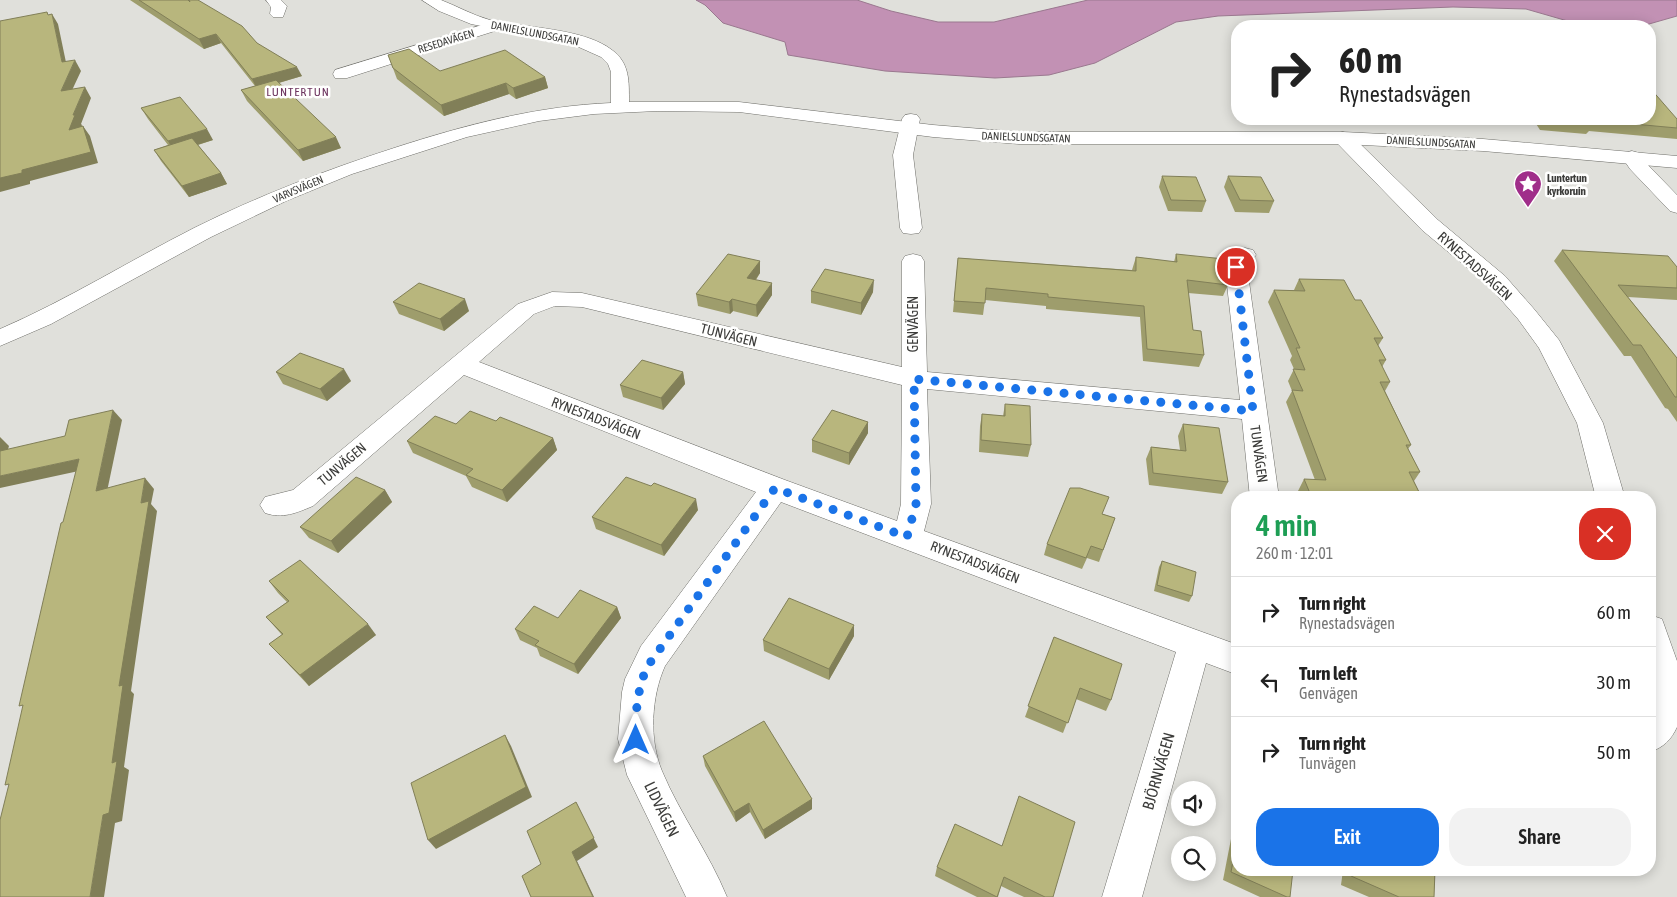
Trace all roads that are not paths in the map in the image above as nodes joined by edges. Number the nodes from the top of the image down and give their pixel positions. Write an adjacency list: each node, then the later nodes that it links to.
1 (429, 0): 2 (street, DANIELSLUNDSGATAN)
2 (494, 26): 3 (street, RESEDAVÄGEN); 4 (street, DANIELSLUNDSGATAN)
3 (341, 74)
4 (620, 107): 5 (street, DANIELSLUNDSGATAN); 13 (street, VARVSVÄGEN)
5 (910, 123): 6 (street, DANIELSLUNDSGATAN); 10 (street)
6 (1343, 138): 7 (street, DANIELSLUNDSGATAN); 19 (street, RYNESTADSVÄGEN)
7 (1632, 157): 8 (street, DANIELSLUNDSGATAN); 9 (street)
8 (1677, 162)
9 (1677, 207)
10 (911, 228)
11 (1245, 255): 16 (street, TUNVÄGEN)
12 (913, 261): 15 (street, GENVÄGEN)
13 (0, 338)
14 (461, 364): 15 (street, TUNVÄGEN); 17 (street, RYNESTADSVÄGEN); 20 (street, TUNVÄGEN)
15 (914, 379): 16 (street, TUNVÄGEN); 21 (street, GENVÄGEN)
16 (1253, 411): 18 (street, TUNVÄGEN)
17 (775, 488): 21 (street, RYNESTADSVÄGEN); 26 (street, LIDVÄGEN)
18 (1264, 491)
19 (1610, 491)
20 (275, 505)
21 (907, 537): 22 (street, RYNESTADSVÄGEN)
22 (1195, 644): 24 (street, RYNESTADSVÄGEN); 27 (street, BJÖRNVÄGEN)
23 (1656, 652): 25 (street)
24 (1231, 657)
25 (1656, 729)
26 (706, 897)
27 (1122, 897)

